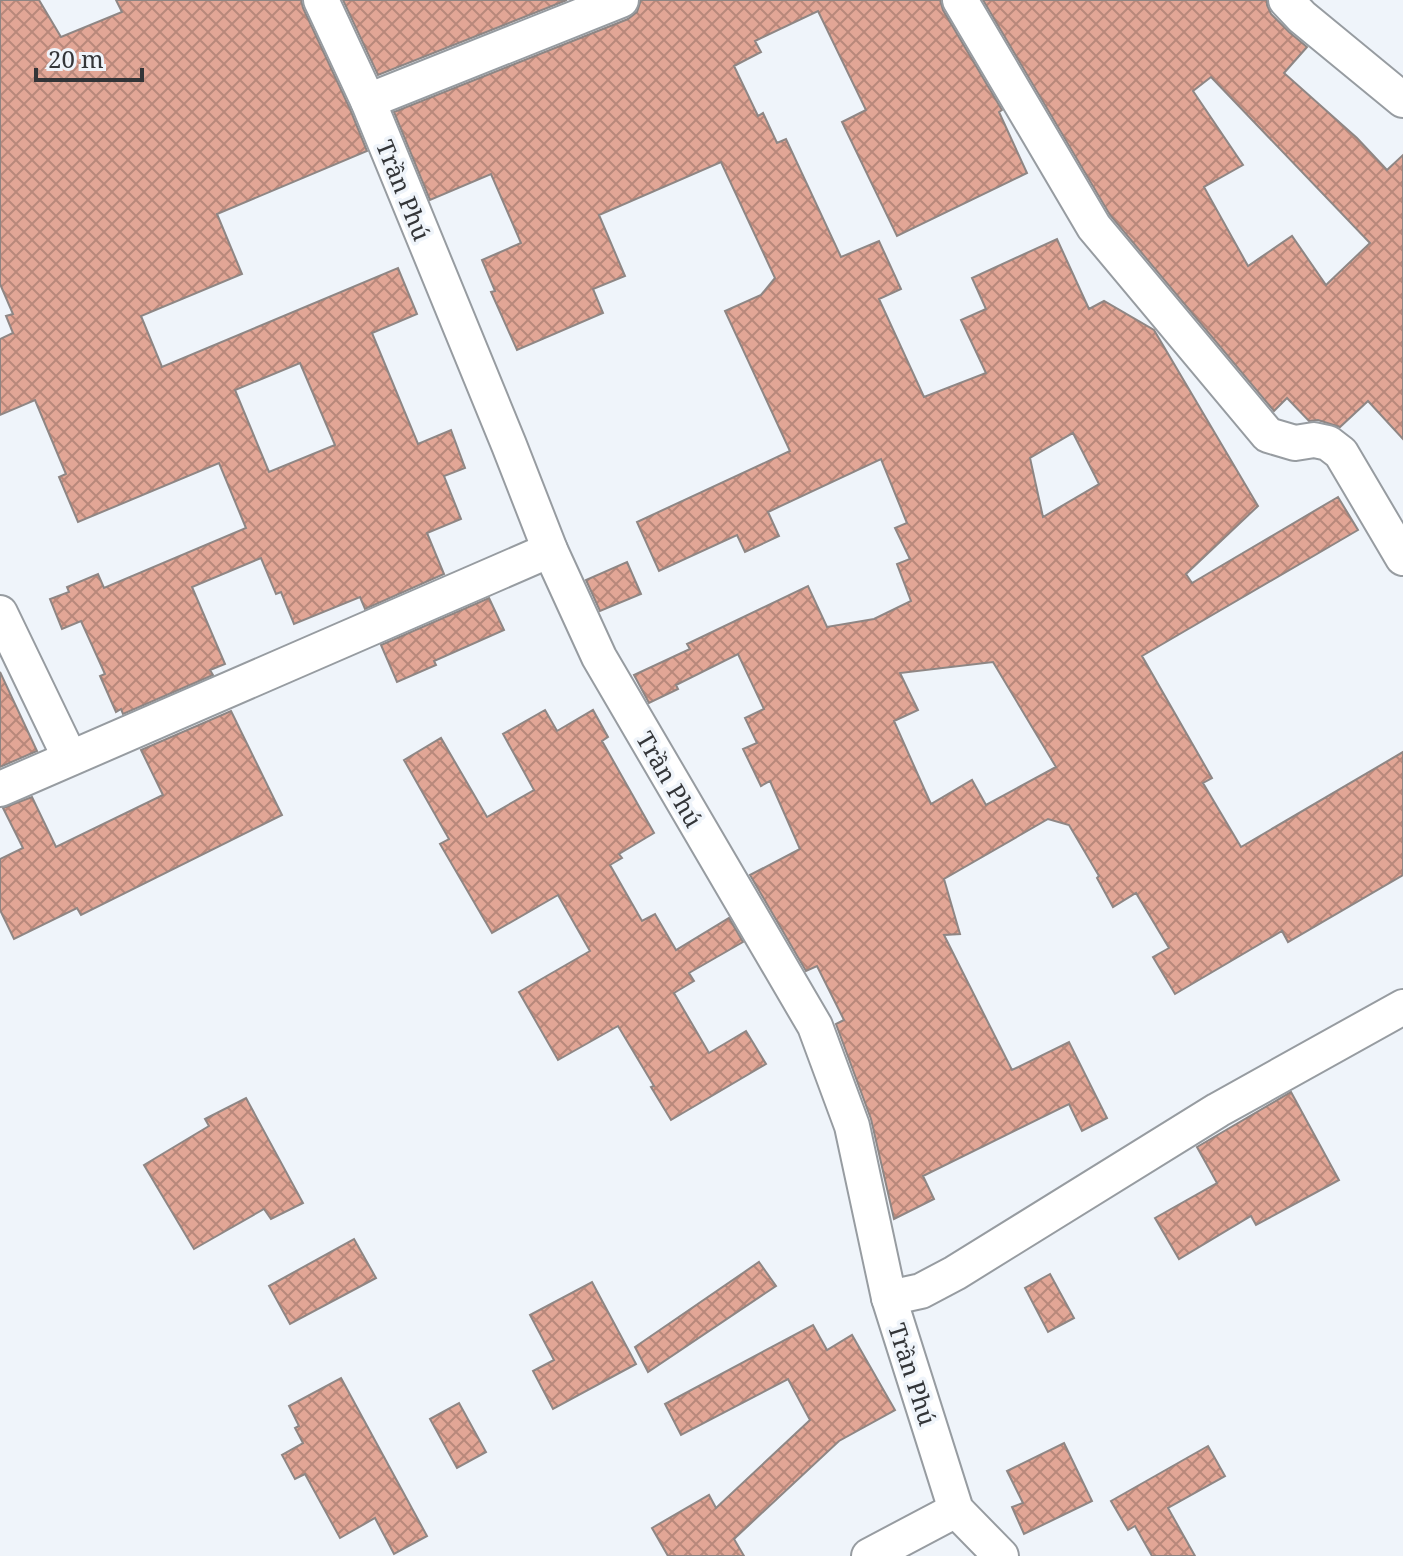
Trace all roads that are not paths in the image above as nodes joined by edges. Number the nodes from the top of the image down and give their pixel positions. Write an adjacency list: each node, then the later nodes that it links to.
1 (321, 0): 6 (street, Trần Phú)
2 (621, 0): 6 (street)
3 (960, 0): 8 (street)
4 (1286, 0): 5 (street)
5 (1403, 100)
6 (368, 101): 7 (street, Trần Phú)
7 (550, 550): 10 (street); 13 (street, Trần Phú)
8 (1403, 558)
9 (0, 613): 10 (street)
10 (70, 758): 11 (street)
11 (0, 789)
12 (1403, 1007): 13 (street)
13 (889, 1298): 14 (street, Trần Phú)
14 (956, 1510): 15 (street); 16 (street, Trần Phú)
15 (869, 1556)
16 (1001, 1556)

